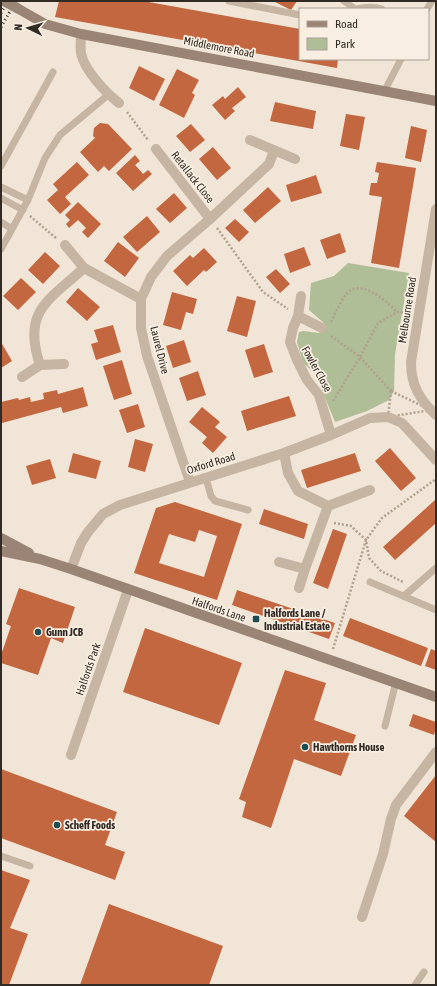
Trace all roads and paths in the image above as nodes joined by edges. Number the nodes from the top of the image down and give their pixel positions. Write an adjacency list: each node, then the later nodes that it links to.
1 (4, 1): 8 (street, Middlemore Road, bridge)
2 (229, 1): 7 (lane)
3 (344, 1): 4 (lane)
4 (354, 8)
5 (361, 8): 6 (lane)
6 (380, 8)
7 (299, 15)
8 (81, 34): 11 (street, Middlemore Road); 12 (street)
9 (400, 60): 11 (lane)
10 (53, 72): 19 (lane)
11 (385, 90): 13 (street, Middlemore Road)
12 (108, 95): 14 (street); 22 (lane)
13 (436, 101)
14 (119, 103): 16 (path)
15 (250, 140): 17 (street)
16 (156, 150): 25 (street, Retallack Close)
17 (274, 151): 18 (street); 25 (street, Laurel Drive)
18 (295, 159)
19 (1, 166)
20 (1, 187): 22 (lane)
21 (1, 198): 24 (lane)
22 (28, 200): 24 (lane)
23 (436, 209): 26 (street, Melbourne Road)
24 (23, 210): 28 (lane); 29 (path)
25 (210, 219): 33 (street, Laurel Drive); 36 (path)
26 (435, 220): 35 (street, Melbourne Road)
27 (1, 222): 28 (lane)
28 (12, 228): 30 (lane)
29 (65, 245): 31 (street)
30 (1, 249)
31 (84, 268): 33 (street); 40 (street)
32 (301, 296): 36 (street, Fowler Close)
33 (141, 299): 51 (street, Laurel Drive)
34 (397, 312): 35 (path); 37 (path); 38 (path)
35 (418, 314): 43 (street, Melbourne Road)
36 (298, 316): 37 (street); 44 (street, Fowler Close)
37 (324, 330): 38 (path)
38 (360, 357): 42 (path); 44 (path)
39 (64, 364): 40 (street)
40 (40, 365): 41 (street)
41 (22, 377)
42 (390, 391): 43 (path); 45 (path)
43 (434, 411)
44 (325, 414): 46 (street, Fowler Close)
45 (388, 417): 46 (street, Oxford Road); 48 (street)
46 (331, 435): 47 (street, Oxford Road)
47 (284, 453): 49 (street, Oxford Road); 53 (street)
48 (436, 460)
49 (206, 478): 51 (street, Oxford Road); 54 (lane)
50 (436, 479): 57 (path)
51 (190, 482): 62 (street, Oxford Road)
52 (370, 490): 53 (street)
53 (328, 506): 55 (street)
54 (248, 510)
55 (324, 520): 57 (path); 63 (street)
56 (1, 538): 59 (street, Halfords Lane)
57 (366, 540): 66 (path); 70 (path)
58 (1, 551): 59 (street, Halfords Lane)
59 (40, 559): 62 (street, Halfords Lane)
60 (279, 562): 63 (street)
61 (436, 568): 66 (lane)
62 (71, 570): 67 (street, Halfords Lane)
63 (305, 570): 65 (street)
64 (370, 582): 68 (lane)
65 (299, 588)
66 (413, 588): 68 (lane)
67 (128, 590): 70 (street, Halfords Lane); 75 (street, Halfords Park)
68 (404, 596): 69 (lane)
69 (436, 610)
70 (330, 659): 71 (street, Halfords Lane)
71 (396, 682): 72 (street, Halfords Lane); 73 (lane)
72 (436, 697)
73 (385, 726)
74 (436, 752): 78 (street)
75 (72, 755)
76 (1, 856): 77 (lane)
77 (30, 866)
78 (362, 917)
79 (424, 972): 80 (lane)
80 (416, 985)

